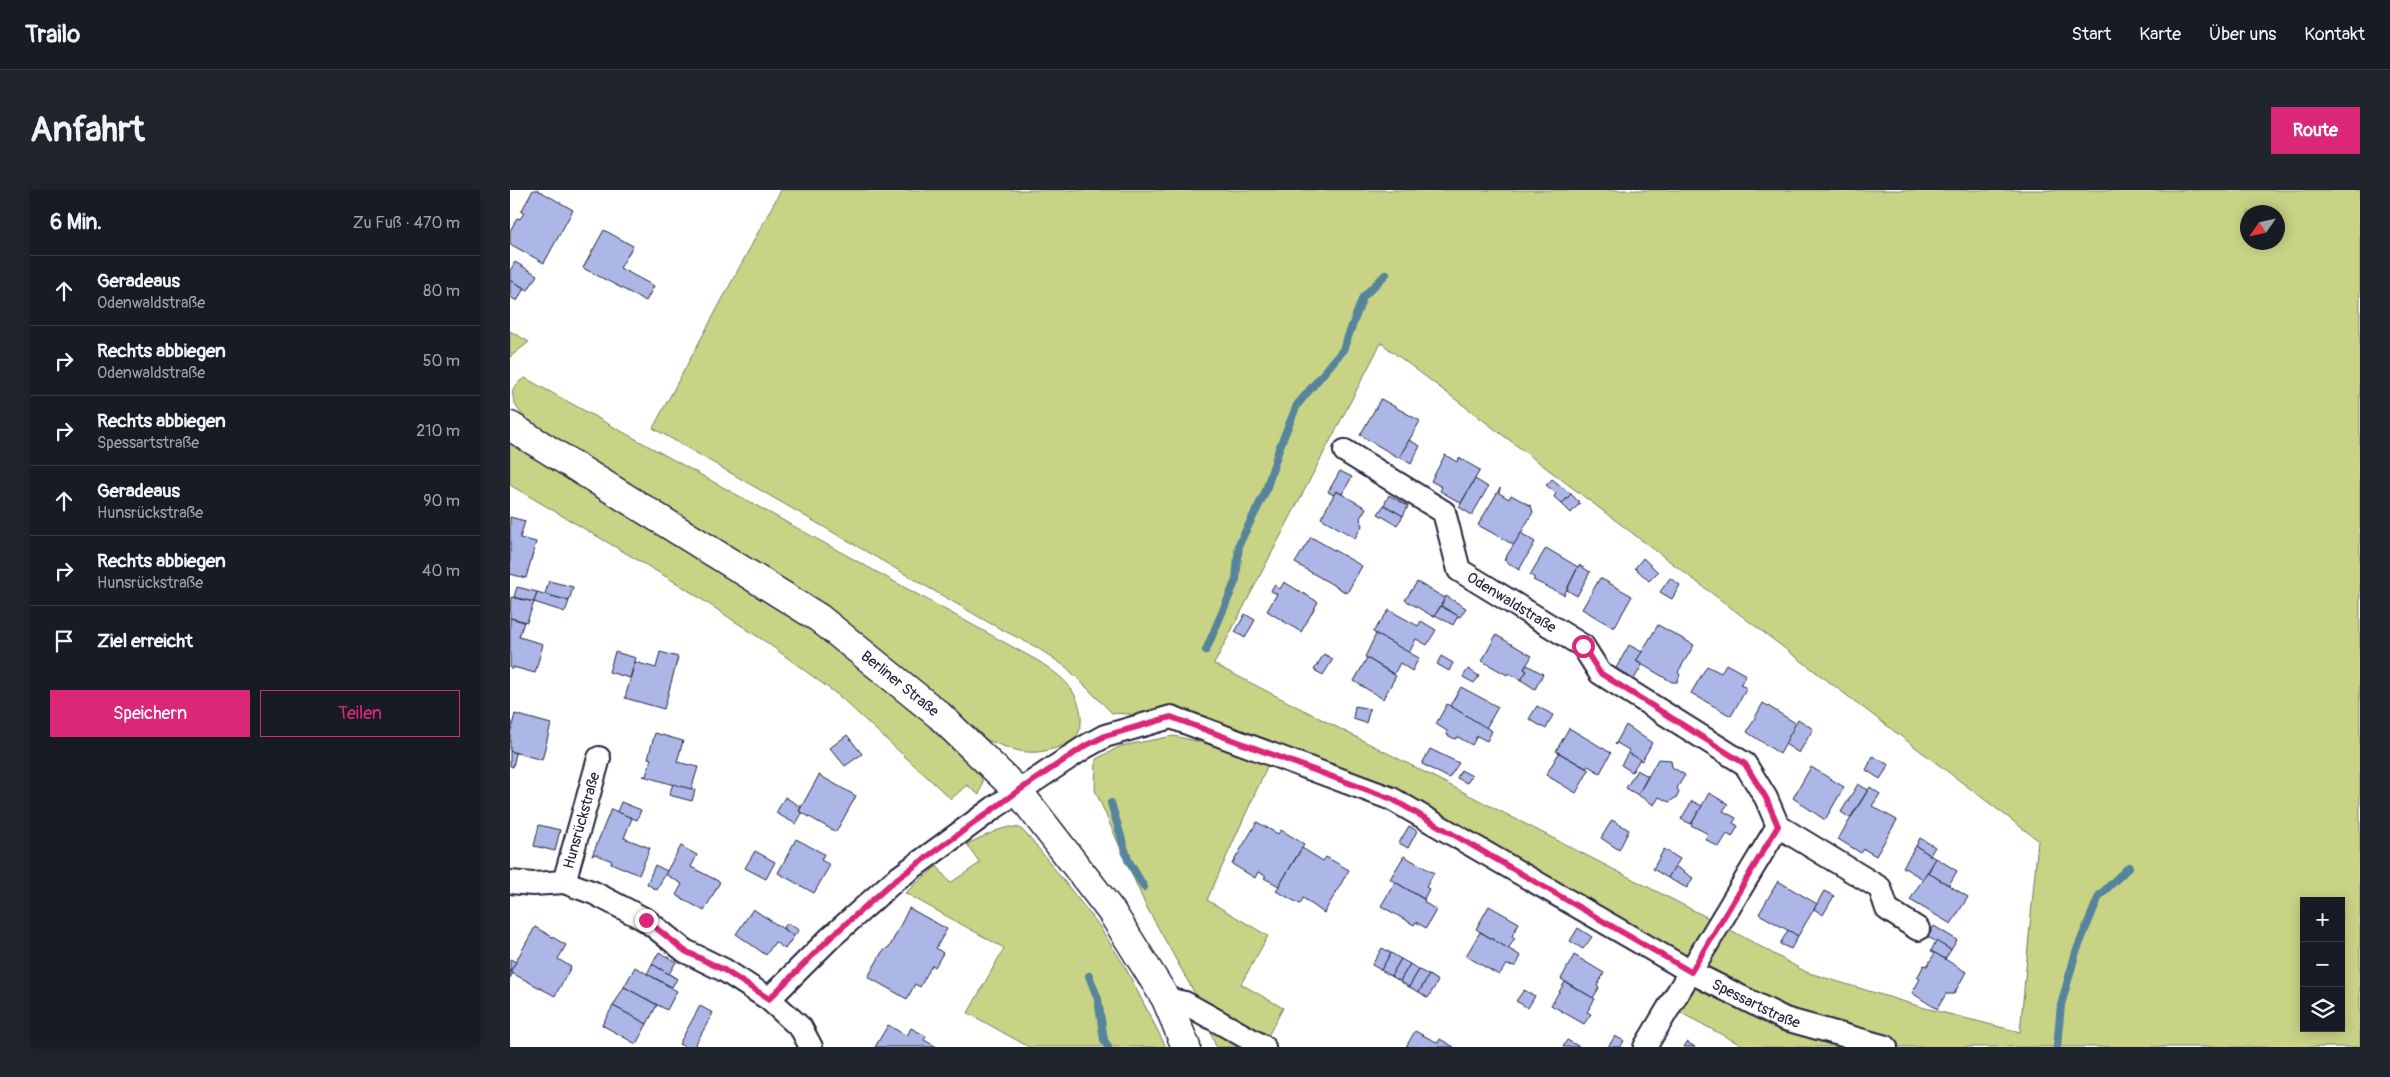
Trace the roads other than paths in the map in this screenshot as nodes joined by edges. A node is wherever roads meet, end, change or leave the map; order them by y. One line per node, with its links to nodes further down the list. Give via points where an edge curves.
1 (510, 426): 4 (street, Berliner Straße, via 820,618 939,715)
2 (1345, 451): 5 (street, Odenwaldstraße, via 1444,512 1460,570 1583,646 1600,673 1745,764 1766,798)
3 (599, 758): 7 (street, Hunsrückstraße)
4 (1018, 791): 9 (street, Spessartstraße, via 1105,736 1171,717 1392,799); 10 (street, via 894,881); 11 (street, Berliner Straße, via 1111,911)
5 (1778, 826): 8 (street, via 1880,888 1887,910); 9 (street)
6 (510, 882): 7 (street, Hunsrückstraße)
7 (564, 882): 10 (street, Hunsrückstraße, via 594,893 646,920 685,951 724,970)
8 (1918, 930)
9 (1691, 972): 15 (street); 16 (street, Spessartstraße, via 1784,1019)
10 (769, 999): 12 (street, Hunsrückstraße, via 802,1028)
11 (1166, 999): 13 (street, Berliner Straße); 14 (street, via 1185,1003)
12 (811, 1047)
13 (1186, 1047)
14 (1264, 1047)
15 (1645, 1047)
16 (1886, 1047)

